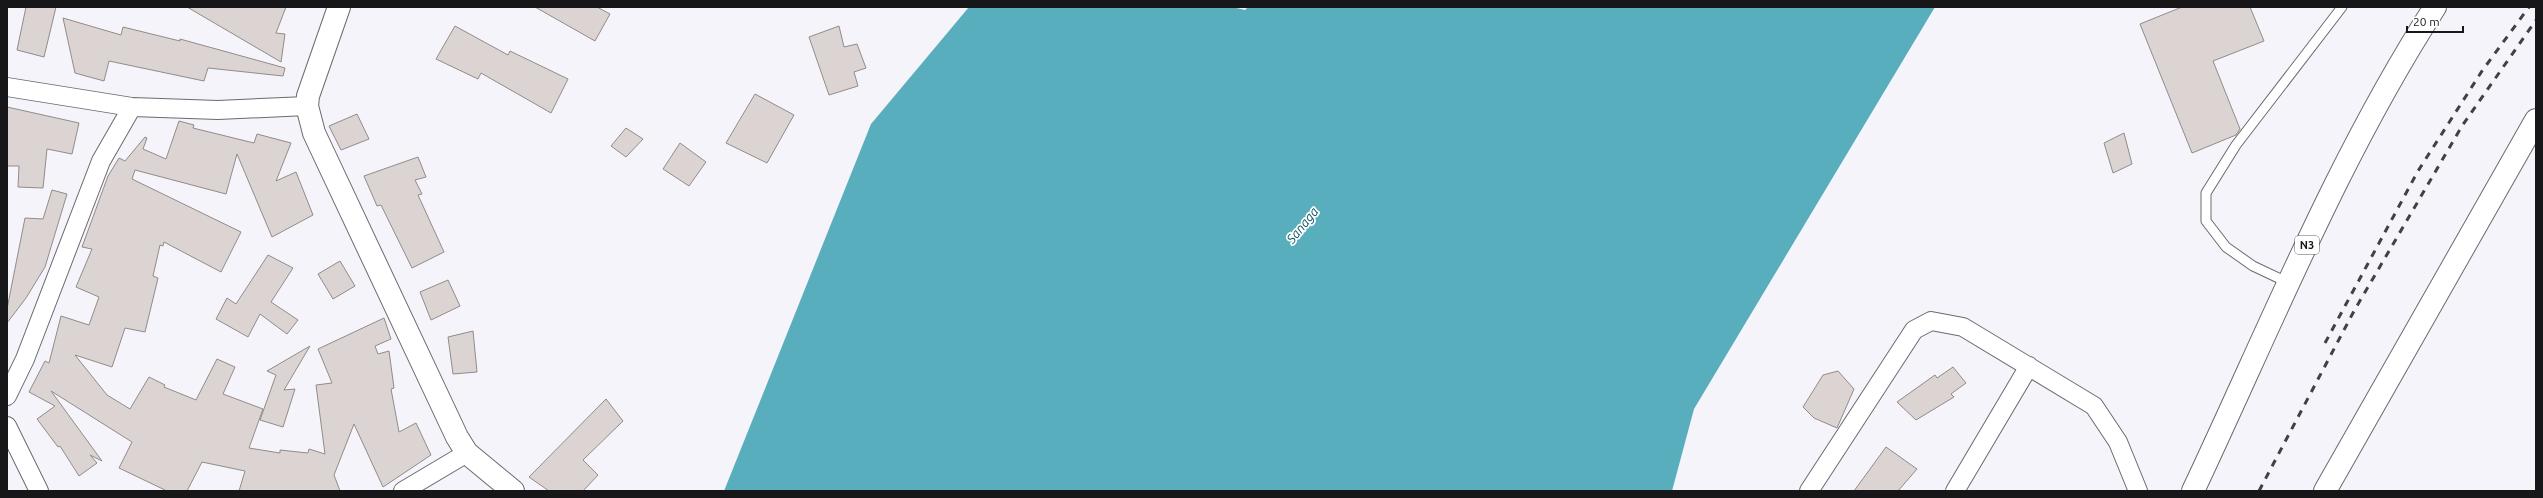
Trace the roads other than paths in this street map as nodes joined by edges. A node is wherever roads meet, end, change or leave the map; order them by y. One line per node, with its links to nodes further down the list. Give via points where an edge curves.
1 (339, 7): 6 (main road, via 311,83)
2 (2342, 7): 8 (lane, via 2236,145 2206,193 2206,221 2226,247 2253,266)
3 (2435, 7): 8 (main road, N3, via 2368,121)
4 (7, 87): 5 (street)
5 (132, 106): 6 (street, via 218,110); 10 (street, via 101,161 25,359)
6 (307, 106): 12 (main road, via 314,132 340,192 438,399)
7 (2536, 120): 20 (main road)
8 (2289, 283): 19 (main road, N3)
9 (2029, 366): 16 (street, via 1963,327 1931,320 1914,330); 17 (street); 18 (street, via 2094,406 2118,442)
10 (7, 396)
11 (7, 426): 13 (street)
12 (467, 453): 14 (street); 15 (main road)
13 (39, 491)
14 (403, 491)
15 (513, 491)
16 (1809, 491)
17 (1955, 491)
18 (2138, 491)
19 (2193, 491)
20 (2325, 491)

